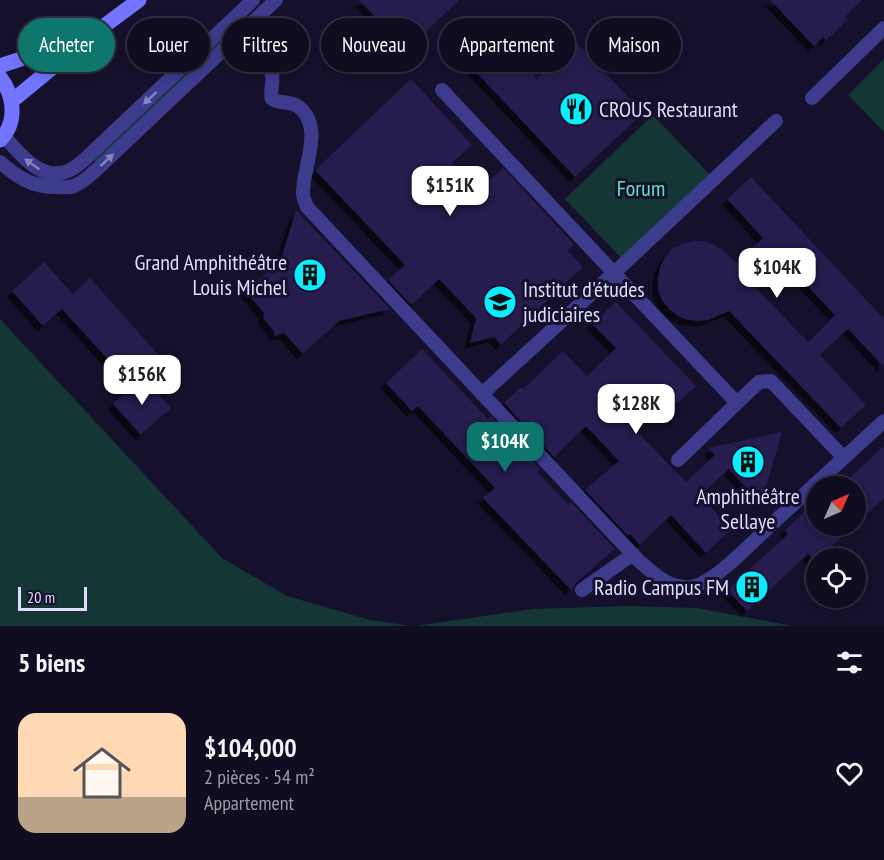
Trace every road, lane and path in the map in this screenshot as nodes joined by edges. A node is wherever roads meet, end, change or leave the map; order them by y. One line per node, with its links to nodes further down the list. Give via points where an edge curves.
1 (139, 0): 4 (main road)
2 (253, 0): 5 (lane)
3 (276, 0): 6 (lane)
4 (115, 18)
5 (234, 18)
6 (257, 18)
7 (884, 28): 16 (lane)
8 (222, 30): 19 (lane, one-way to 19, via 69,172 39,170)
9 (222, 51): 20 (lane, one-way to 9, via 19,178 40,186 63,188 79,184)
10 (18, 60): 11 (main road)
11 (0, 66)
12 (48, 72): 17 (main road)
13 (272, 72): 22 (lane, via 272,99 296,105 308,120 312,141 303,195 307,207)
14 (0, 77): 17 (main road)
15 (442, 90): 21 (lane)
16 (812, 98)
17 (12, 101): 19 (main road, via 10,125)
18 (776, 120): 21 (lane)
19 (2, 138)
20 (0, 162)
21 (614, 273): 22 (lane); 23 (lane)
22 (482, 393): 27 (lane)
23 (737, 403): 25 (lane, via 759,382 771,381); 26 (lane)
24 (884, 421): 25 (lane)
25 (844, 458): 27 (lane, via 705,581 678,587 663,581)
26 (678, 460)
27 (633, 554): 28 (lane)
28 (582, 590)

